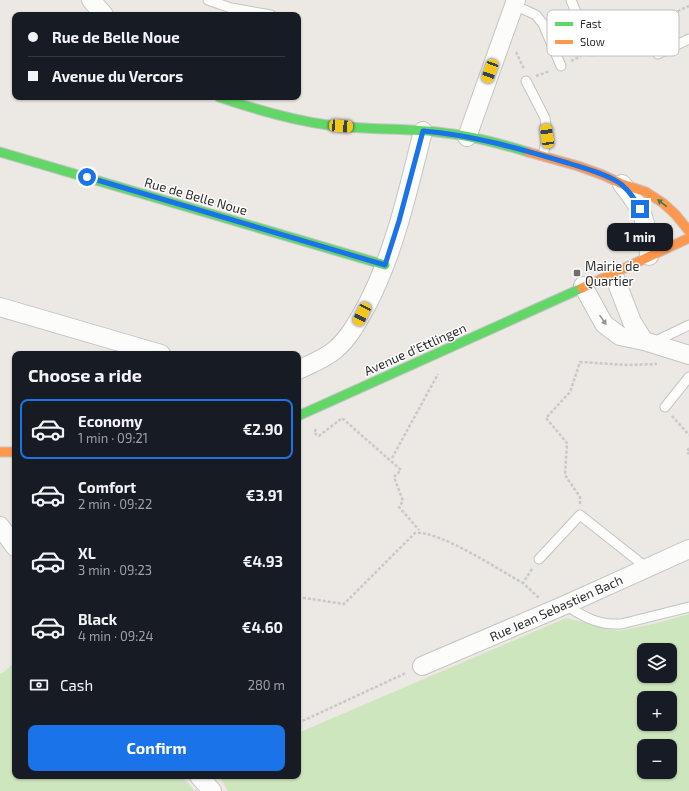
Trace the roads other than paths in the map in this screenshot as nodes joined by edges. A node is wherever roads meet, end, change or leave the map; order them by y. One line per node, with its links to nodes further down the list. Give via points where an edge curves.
1 (91, 0): 6 (street)
2 (208, 0): 7 (lane)
3 (571, 0): 5 (lane)
4 (515, 3): 8 (lane, via 536,15); 16 (street)
5 (575, 10)
6 (101, 12)
7 (254, 12)
8 (547, 31)
9 (689, 39): 10 (lane)
10 (679, 44)
11 (557, 56): 12 (lane)
12 (561, 66)
13 (526, 81): 18 (lane, via 545,118 547,136)
14 (228, 100): 15 (street, via 254,109 328,125)
15 (423, 131): 16 (street); 23 (street)
16 (467, 137): 18 (street)
17 (0, 152): 23 (street, Rue de Belle Noue)
18 (543, 156): 19 (street, via 603,175)
19 (622, 184): 20 (street, one-way to 19, via 663,203 646,192); 22 (street, via 644,216)
20 (689, 231)
21 (689, 238): 22 (street, Avenue d'Ettlingen)
22 (649, 256): 24 (street, Avenue d'Ettlingen)
23 (385, 265): 31 (street, via 377,286 344,341 325,357)
24 (613, 273): 25 (street, Avenue d'Ettlingen); 28 (street, via 632,322)
25 (584, 286): 28 (street, one-way to 28, via 604,324 620,336); 34 (street, Avenue d'Ettlingen)
26 (0, 306): 29 (street)
27 (689, 325): 28 (lane)
28 (647, 343): 30 (street)
29 (151, 351)
30 (689, 355)
31 (301, 369)
32 (689, 377): 33 (lane)
33 (665, 407)
34 (301, 415)
35 (0, 452): 36 (street)
36 (12, 452)
37 (0, 526): 38 (street)
38 (12, 543)
39 (689, 548): 41 (street, Rue Jean Sebastien Bach)
40 (539, 559): 41 (lane, via 580,515)
41 (647, 568): 43 (street, Rue Jean Sebastien Bach)
42 (689, 607): 43 (lane, via 621,624 600,623)
43 (558, 608): 44 (street, Rue Jean Sebastien Bach)
44 (422, 666)
45 (202, 779): 46 (street)
46 (212, 791)

